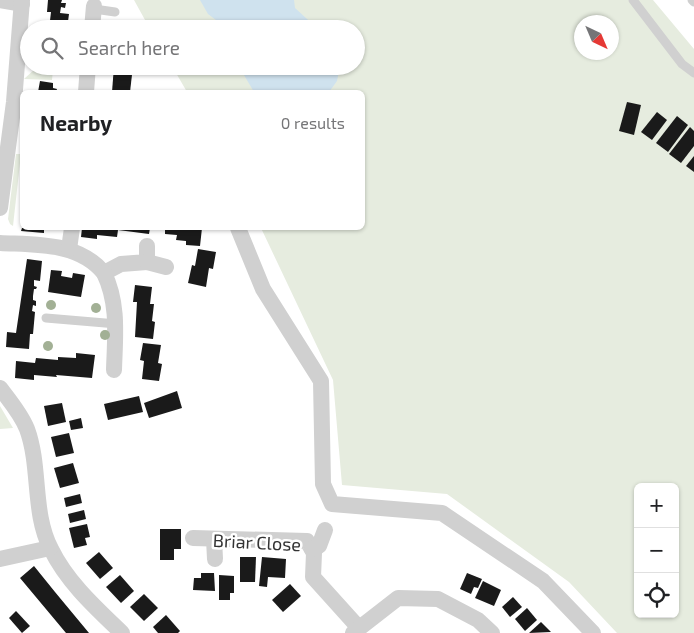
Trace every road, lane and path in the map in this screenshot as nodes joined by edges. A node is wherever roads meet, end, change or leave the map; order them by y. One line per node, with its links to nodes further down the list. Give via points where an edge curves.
1 (0, 0): 3 (street)
2 (633, 0): 9 (lane, via 682,64)
3 (22, 2): 6 (street)
4 (94, 8): 5 (lane); 7 (street)
5 (115, 12)
6 (22, 20)
7 (93, 20)
8 (20, 72): 12 (street)
9 (694, 73)
10 (87, 75): 11 (street)
11 (86, 90)
12 (0, 208)
13 (72, 230): 16 (street)
14 (239, 230): 33 (street, via 263,289 321,381 323,484 332,504 442,513 543,581)
15 (0, 243): 16 (street)
16 (69, 249): 18 (street, via 90,259)
17 (166, 267): 18 (street, via 147,254)
18 (104, 273): 20 (street, via 112,292)
19 (46, 318): 20 (lane)
20 (117, 324): 21 (street)
21 (114, 370)
22 (0, 388): 26 (street, via 22,417 28,431 43,526)
23 (325, 530): 27 (street, via 319,546)
24 (193, 538): 25 (street, Briar Close)
25 (214, 539): 27 (street, Briar Close, via 307,541); 29 (street)
26 (50, 548): 28 (street); 31 (street, via 79,589)
27 (312, 549): 30 (street, Briar Close, via 313,577)
28 (0, 559)
29 (215, 559)
30 (356, 630): 32 (street, via 398,598 438,599 478,620)
31 (122, 633)
32 (492, 633)
33 (593, 633)

